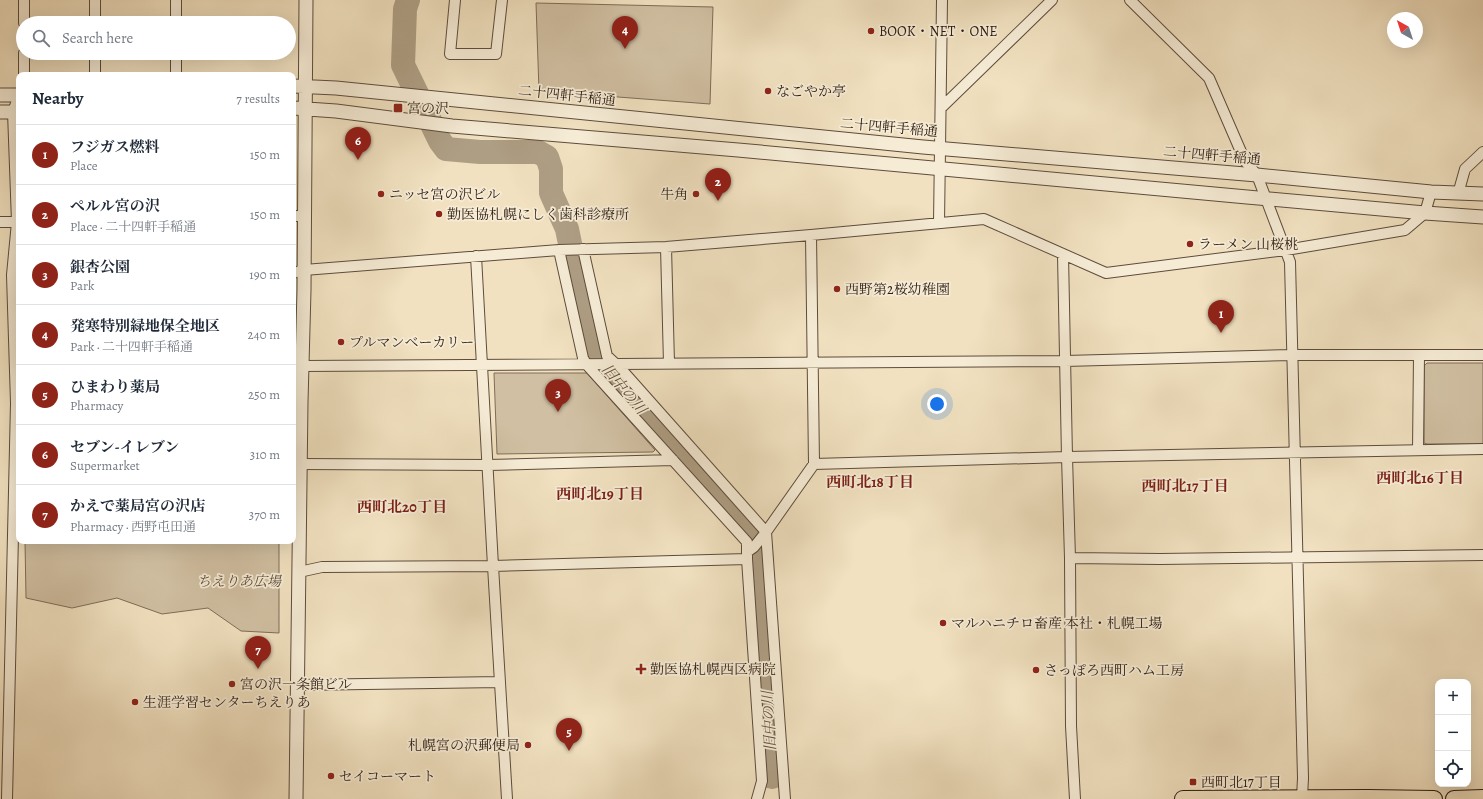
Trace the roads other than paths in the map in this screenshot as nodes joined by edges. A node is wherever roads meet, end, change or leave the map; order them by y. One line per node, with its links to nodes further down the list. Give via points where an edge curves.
1 (24, 0): 10 (street)
2 (95, 0): 11 (street)
3 (176, 0): 12 (street)
4 (306, 0): 19 (street)
5 (455, 0): 6 (street, via 450,54 496,54)
6 (502, 0)
7 (942, 0): 24 (street)
8 (1052, 0): 24 (street)
9 (1130, 0): 29 (street, via 1209,78 1245,162)
10 (24, 16)
11 (95, 16)
12 (176, 16)
13 (24, 60): 16 (street)
14 (95, 60): 17 (street)
15 (176, 60): 18 (street)
16 (24, 72)
17 (95, 72)
18 (176, 72)
19 (299, 86): 23 (street); 26 (street, 二十四軒手稲通)
20 (0, 95): 21 (street)
21 (16, 95)
22 (16, 101): 25 (street)
23 (299, 108): 28 (street, via 452,126); 36 (street)
24 (941, 108): 26 (street)
25 (11, 112): 30 (street)
26 (941, 148): 28 (street); 29 (street, 二十四軒手稲通)
27 (1483, 152): 32 (street, via 1465,170)
28 (940, 169): 34 (street); 40 (street)
29 (1257, 175): 31 (street, 二十四軒手稲通); 34 (street)
30 (16, 191)
31 (1431, 192): 32 (street, 二十四軒手稲通); 35 (street)
32 (1458, 194): 33 (street, 二十四軒手稲通)
33 (1483, 194)
34 (1266, 199): 35 (street); 45 (street)
35 (1424, 213): 37 (street); 45 (street, via 1405,230)
36 (298, 216): 49 (street)
37 (1483, 217)
38 (0, 222): 39 (street)
39 (16, 222)
40 (939, 223): 41 (street); 46 (street, via 984,219)
41 (811, 235): 42 (street); 57 (street)
42 (666, 247): 43 (street); 56 (street)
43 (581, 249): 44 (street); 55 (street, via 607,356)
44 (562, 250): 47 (street); 59 (street, via 583,358)
45 (1286, 250): 46 (street, via 1106,273); 51 (street, via 1290,262)
46 (1063, 255): 54 (street)
47 (476, 256): 49 (street); 58 (street)
48 (16, 257): 50 (street)
49 (299, 272): 60 (street)
50 (15, 275): 80 (street, via 16,403)
51 (1292, 355): 52 (street); 54 (street); 63 (street)
52 (1419, 355): 53 (street); 62 (street)
53 (1483, 355)
54 (1065, 361): 57 (street); 64 (street)
55 (612, 363): 56 (street); 59 (street); 69 (street)
56 (669, 363): 57 (street)
57 (812, 363): 67 (street)
58 (482, 364): 59 (street); 60 (street); 68 (street)
59 (590, 364): 65 (street)
60 (302, 366): 66 (street)
61 (1483, 449): 62 (street)
62 (1418, 450): 63 (street)
63 (1295, 452): 64 (street); 73 (street)
64 (1067, 457): 67 (street); 72 (street)
65 (673, 460): 68 (street); 70 (street, via 747,542)
66 (301, 464): 68 (street); 75 (street)
67 (814, 464): 69 (street)
68 (488, 466): 74 (street)
69 (764, 535): 70 (street); 84 (street)
70 (749, 553): 74 (street); 83 (street, via 762,781)
71 (1483, 555): 73 (street)
72 (1070, 558): 73 (street); 85 (street)
73 (1297, 558): 78 (street)
74 (493, 566): 75 (street, via 322,567); 76 (street)
75 (299, 572): 77 (street)
76 (500, 682): 77 (street); 82 (street)
77 (298, 685): 81 (street)
78 (1302, 798): 87 (main road); 88 (main road)
79 (1483, 798): 89 (main road)
80 (7, 799)
81 (296, 799)
82 (507, 799)
83 (757, 799)
84 (785, 799)
85 (1074, 799)
86 (1183, 799): 87 (main road)
87 (1256, 799)
88 (1434, 799)
89 (1454, 799)

